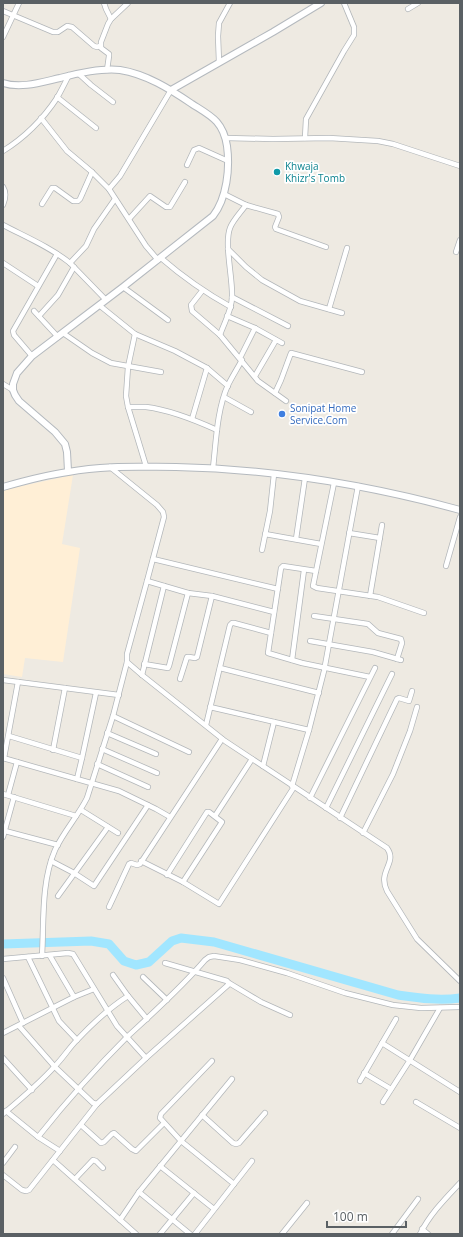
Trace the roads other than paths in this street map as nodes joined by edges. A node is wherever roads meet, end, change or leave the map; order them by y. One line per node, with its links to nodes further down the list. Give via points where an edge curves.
1 (19, 3): 10 (street)
2 (104, 3): 11 (street)
3 (128, 3): 11 (street)
4 (230, 3): 14 (street, via 218,29)
5 (321, 3): 14 (street)
6 (344, 3): 25 (street, via 354,26 354,35 306,119)
7 (418, 3): 8 (street)
8 (408, 9)
9 (3, 12): 10 (street)
10 (13, 15): 12 (street); 13 (street, via 56,33 65,26 72,27 94,46)
11 (111, 19): 13 (street)
12 (3, 37)
13 (100, 46): 15 (street, via 109,54)
14 (219, 62): 19 (street)
15 (107, 70): 16 (street); 19 (street, via 137,74)
16 (79, 74): 17 (street); 21 (street)
17 (69, 75): 18 (street, via 23,85); 20 (street)
18 (3, 83)
19 (171, 90): 24 (street, via 214,118 220,124); 33 (street, via 124,170)
20 (57, 97): 22 (street); 23 (street)
21 (113, 102)
22 (41, 118): 26 (street, via 21,139); 30 (street, via 64,148)
23 (96, 128)
24 (226, 138): 25 (street); 27 (street)
25 (305, 138): 29 (street, via 396,145)
26 (3, 152)
27 (228, 161): 28 (street, via 199,148 194,150); 34 (street)
28 (187, 165)
29 (460, 166)
30 (92, 172): 33 (street); 36 (street, via 78,201 73,201 53,188)
31 (185, 182): 39 (street, via 170,207 164,206 150,196)
32 (3, 188): 37 (street, via 6,197)
33 (108, 189): 35 (street)
34 (224, 194): 38 (street); 47 (street, via 213,216)
35 (116, 199): 39 (street); 48 (street, via 94,229 86,246)
36 (42, 204)
37 (3, 205)
38 (246, 205): 42 (street, via 279,215 276,229); 44 (street, via 230,228)
39 (129, 219): 47 (street, via 146,246)
40 (3, 225): 46 (street)
41 (460, 240): 45 (street)
42 (326, 247)
43 (347, 248): 58 (street)
44 (228, 249): 54 (street); 58 (street, via 262,280 300,301)
45 (456, 252)
46 (58, 254): 48 (street); 51 (street)
47 (159, 259): 52 (street); 53 (street)
48 (70, 262): 50 (street)
49 (3, 263): 51 (street)
50 (74, 267): 55 (street); 61 (street, via 58,295)
51 (38, 286): 71 (street, via 13,331)
52 (123, 287): 55 (street); 63 (street)
53 (202, 291): 57 (street); 68 (street, via 190,309)
54 (232, 297): 57 (street); 64 (street)
55 (106, 300): 56 (street)
56 (99, 305): 66 (street); 67 (street)
57 (231, 307): 62 (street)
58 (330, 309): 60 (street)
59 (34, 311): 61 (street)
60 (342, 313)
61 (39, 316): 67 (street)
62 (227, 316): 65 (street); 68 (street)
63 (168, 320)
64 (288, 326)
65 (255, 328): 69 (street); 72 (street)
66 (135, 334): 73 (street); 74 (street)
67 (60, 335): 71 (street); 73 (street, via 105,361)
68 (220, 335): 72 (street)
69 (276, 340): 70 (street); 77 (street)
70 (282, 343)
71 (32, 356): 80 (street, via 17,373)
72 (241, 359): 77 (street); 79 (street)
73 (128, 366): 75 (street); 84 (street)
74 (207, 368): 79 (street); 86 (street)
75 (161, 372)
76 (362, 372): 81 (street, via 291,352)
77 (255, 376): 81 (street)
78 (3, 384): 80 (street)
79 (228, 386): 82 (street)
80 (13, 390): 91 (street, via 64,444 68,452)
81 (275, 393): 83 (street)
82 (224, 397): 85 (street); 87 (street)
83 (286, 401)
84 (128, 408): 86 (street, via 147,407); 88 (street)
85 (251, 412)
86 (192, 419): 87 (street)
87 (217, 430): 90 (street)
88 (146, 466): 89 (street); 90 (street)
89 (110, 467): 91 (street); 106 (street, via 158,505 163,512 164,517)
90 (213, 468): 92 (street)
91 (68, 472): 96 (street)
92 (274, 474): 93 (street); 101 (street)
93 (305, 478): 94 (street); 103 (street)
94 (334, 483): 95 (street); 104 (street)
95 (358, 486): 97 (street); 100 (street)
96 (3, 487)
97 (460, 510)
98 (460, 517): 107 (street)
99 (382, 525): 102 (street)
100 (349, 533): 102 (street); 113 (street)
101 (265, 534): 103 (street); 105 (street)
102 (380, 538): 116 (street)
103 (296, 539): 104 (street)
104 (321, 544): 109 (street)
105 (262, 550)
106 (153, 559): 110 (street); 112 (street)
107 (446, 566)
108 (304, 570): 109 (street); 112 (street, via 282,566); 124 (street)
109 (316, 572): 113 (street, via 314,587)
110 (147, 582): 111 (street); 125 (street)
111 (164, 586): 114 (street); 126 (street)
112 (278, 589): 117 (street)
113 (339, 591): 116 (street); 120 (street)
114 (188, 592): 115 (street); 126 (street, via 169,666 166,668)
115 (212, 596): 117 (street); 133 (street, via 197,657 187,658)
116 (370, 596): 118 (street)
117 (274, 612): 121 (street)
118 (424, 613)
119 (314, 616): 120 (street)
120 (334, 618): 123 (street); 123 (street, via 368,624 378,633 401,639 399,659)
121 (271, 633): 124 (street, via 268,653); 127 (street, via 232,623)
122 (310, 640): 123 (street)
123 (329, 644): 128 (street)
124 (292, 660): 128 (street)
125 (127, 662): 131 (street); 140 (street)
126 (144, 664): 131 (street)
127 (220, 668): 139 (street); 141 (street)
128 (325, 668): 132 (street); 139 (street)
129 (375, 668): 132 (street)
130 (392, 674): 168 (street)
131 (142, 675): 145 (street)
132 (370, 677): 166 (street)
133 (180, 679)
134 (3, 680): 135 (street)
135 (18, 682): 136 (street); 148 (street)
136 (65, 688): 138 (street); 151 (street)
137 (412, 690): 173 (street, via 409,701 399,698 397,700)
138 (96, 693): 140 (street); 155 (street)
139 (319, 693): 146 (street)
140 (119, 695): 143 (street)
141 (210, 707): 144 (street); 145 (street)
142 (417, 708): 177 (street, via 393,774)
143 (113, 716): 147 (street); 152 (street)
144 (274, 722): 146 (street); 159 (street)
145 (206, 725): 149 (street)
146 (309, 730): 163 (street)
147 (107, 733): 150 (street); 153 (street)
148 (9, 736): 151 (street); 154 (street)
149 (222, 739): 156 (street); 172 (street)
150 (102, 749): 158 (street); 160 (street)
151 (53, 750): 155 (street)
152 (189, 752)
153 (156, 754)
154 (4, 758): 157 (street)
155 (82, 758): 161 (street)
156 (252, 759): 159 (street); 171 (street)
157 (17, 762): 161 (street); 165 (street)
158 (97, 764): 162 (street); 164 (street)
159 (262, 766): 163 (street)
160 (157, 773)
161 (77, 779): 162 (street)
162 (92, 783): 167 (street); 169 (street)
163 (293, 786): 166 (street); 184 (street, via 219,904)
164 (148, 787)
165 (8, 795): 170 (street); 175 (street)
166 (310, 798): 168 (street)
167 (148, 805): 172 (street); 182 (street, via 95,886)
168 (326, 808): 173 (street)
169 (81, 810): 170 (street); 174 (street)
170 (76, 816): 179 (street)
171 (215, 816): 183 (street, via 207,812); 184 (street, via 222,822)
172 (170, 817): 181 (street)
173 (340, 818): 177 (street)
174 (108, 827): 176 (street); 182 (street)
175 (4, 831): 178 (street); 179 (street)
176 (118, 833)
177 (363, 833): 196 (street, via 390,852 391,859 384,875 385,886 412,932 422,945)
178 (3, 837)
179 (58, 845): 180 (street)
180 (51, 861): 182 (street); 188 (street, via 44,900)
181 (141, 861): 183 (street); 186 (street, via 139,865 129,864)
182 (74, 873): 185 (street)
183 (167, 875): 184 (street)
184 (183, 882)
185 (58, 896)
186 (109, 907)
187 (28, 956): 188 (street); 190 (street); 204 (street)
188 (42, 956): 189 (street)
189 (50, 956): 198 (street, via 73,954); 200 (street)
190 (3, 959)
191 (165, 963): 192 (street)
192 (195, 972): 197 (street); 201 (street); 203 (street, via 209,957 220,956 394,1005)
193 (113, 975): 199 (street)
194 (143, 977): 201 (street)
195 (3, 978): 209 (street)
196 (460, 980)
197 (229, 983): 206 (street, via 260,1002); 215 (street)
198 (94, 989): 200 (street); 205 (street)
199 (128, 996): 205 (street); 207 (street)
200 (74, 997): 204 (street)
201 (167, 1000): 207 (street)
202 (460, 1007): 203 (street)
203 (440, 1008): 216 (street)
204 (52, 1009): 209 (street); 212 (street, via 61,1024)
205 (107, 1011): 211 (street); 212 (street)
206 (290, 1015)
207 (147, 1019): 211 (street)
208 (396, 1020): 213 (street)
209 (21, 1024): 210 (street); 218 (street)
210 (3, 1033)
211 (127, 1038): 215 (street); 222 (street)
212 (77, 1040): 218 (street)
213 (382, 1043): 216 (street); 219 (street)
214 (3, 1058): 224 (street)
215 (146, 1058): 228 (street)
216 (410, 1060): 223 (street); 225 (street)
217 (212, 1061): 232 (street, via 161,1114 160,1118)
218 (55, 1066): 222 (street); 224 (street)
219 (364, 1073): 221 (street); 223 (street)
220 (232, 1079): 231 (street)
221 (360, 1081)
222 (78, 1088): 228 (street); 235 (street)
223 (391, 1089): 226 (street)
224 (32, 1090): 229 (street)
225 (460, 1092)
226 (383, 1102)
227 (416, 1102): 234 (street)
228 (97, 1104): 233 (street)
229 (5, 1112): 235 (street)
230 (265, 1113): 231 (street, via 236,1144)
231 (202, 1115): 236 (street)
232 (164, 1123): 233 (street, via 136,1151 114,1133 101,1143); 236 (street)
233 (81, 1125): 238 (street)
234 (460, 1128)
235 (38, 1137): 238 (street)
236 (181, 1141): 242 (street); 247 (street)
237 (15, 1147): 241 (street)
238 (60, 1151): 239 (street)
239 (53, 1160): 244 (street, via 28,1191 22,1190); 245 (street)
240 (252, 1161): 247 (street)
241 (3, 1163)
242 (160, 1166): 248 (street); 249 (street)
243 (104, 1168): 245 (street, via 93,1160)
244 (3, 1175)
245 (75, 1179): 253 (street)
246 (460, 1183): 255 (street, via 437,1207)
247 (234, 1184): 252 (street)
248 (139, 1192): 253 (street); 254 (street)
249 (194, 1193): 252 (street); 254 (street)
250 (418, 1199): 261 (street)
251 (307, 1202): 260 (street)
252 (214, 1209): 259 (street)
253 (120, 1220): 256 (street)
254 (172, 1220): 257 (street); 258 (street)
255 (422, 1229): 262 (street); 263 (street)
256 (136, 1234)
257 (160, 1234)
258 (190, 1234)
259 (195, 1234)
260 (282, 1234)
261 (392, 1234)
262 (420, 1234)
263 (428, 1234)

